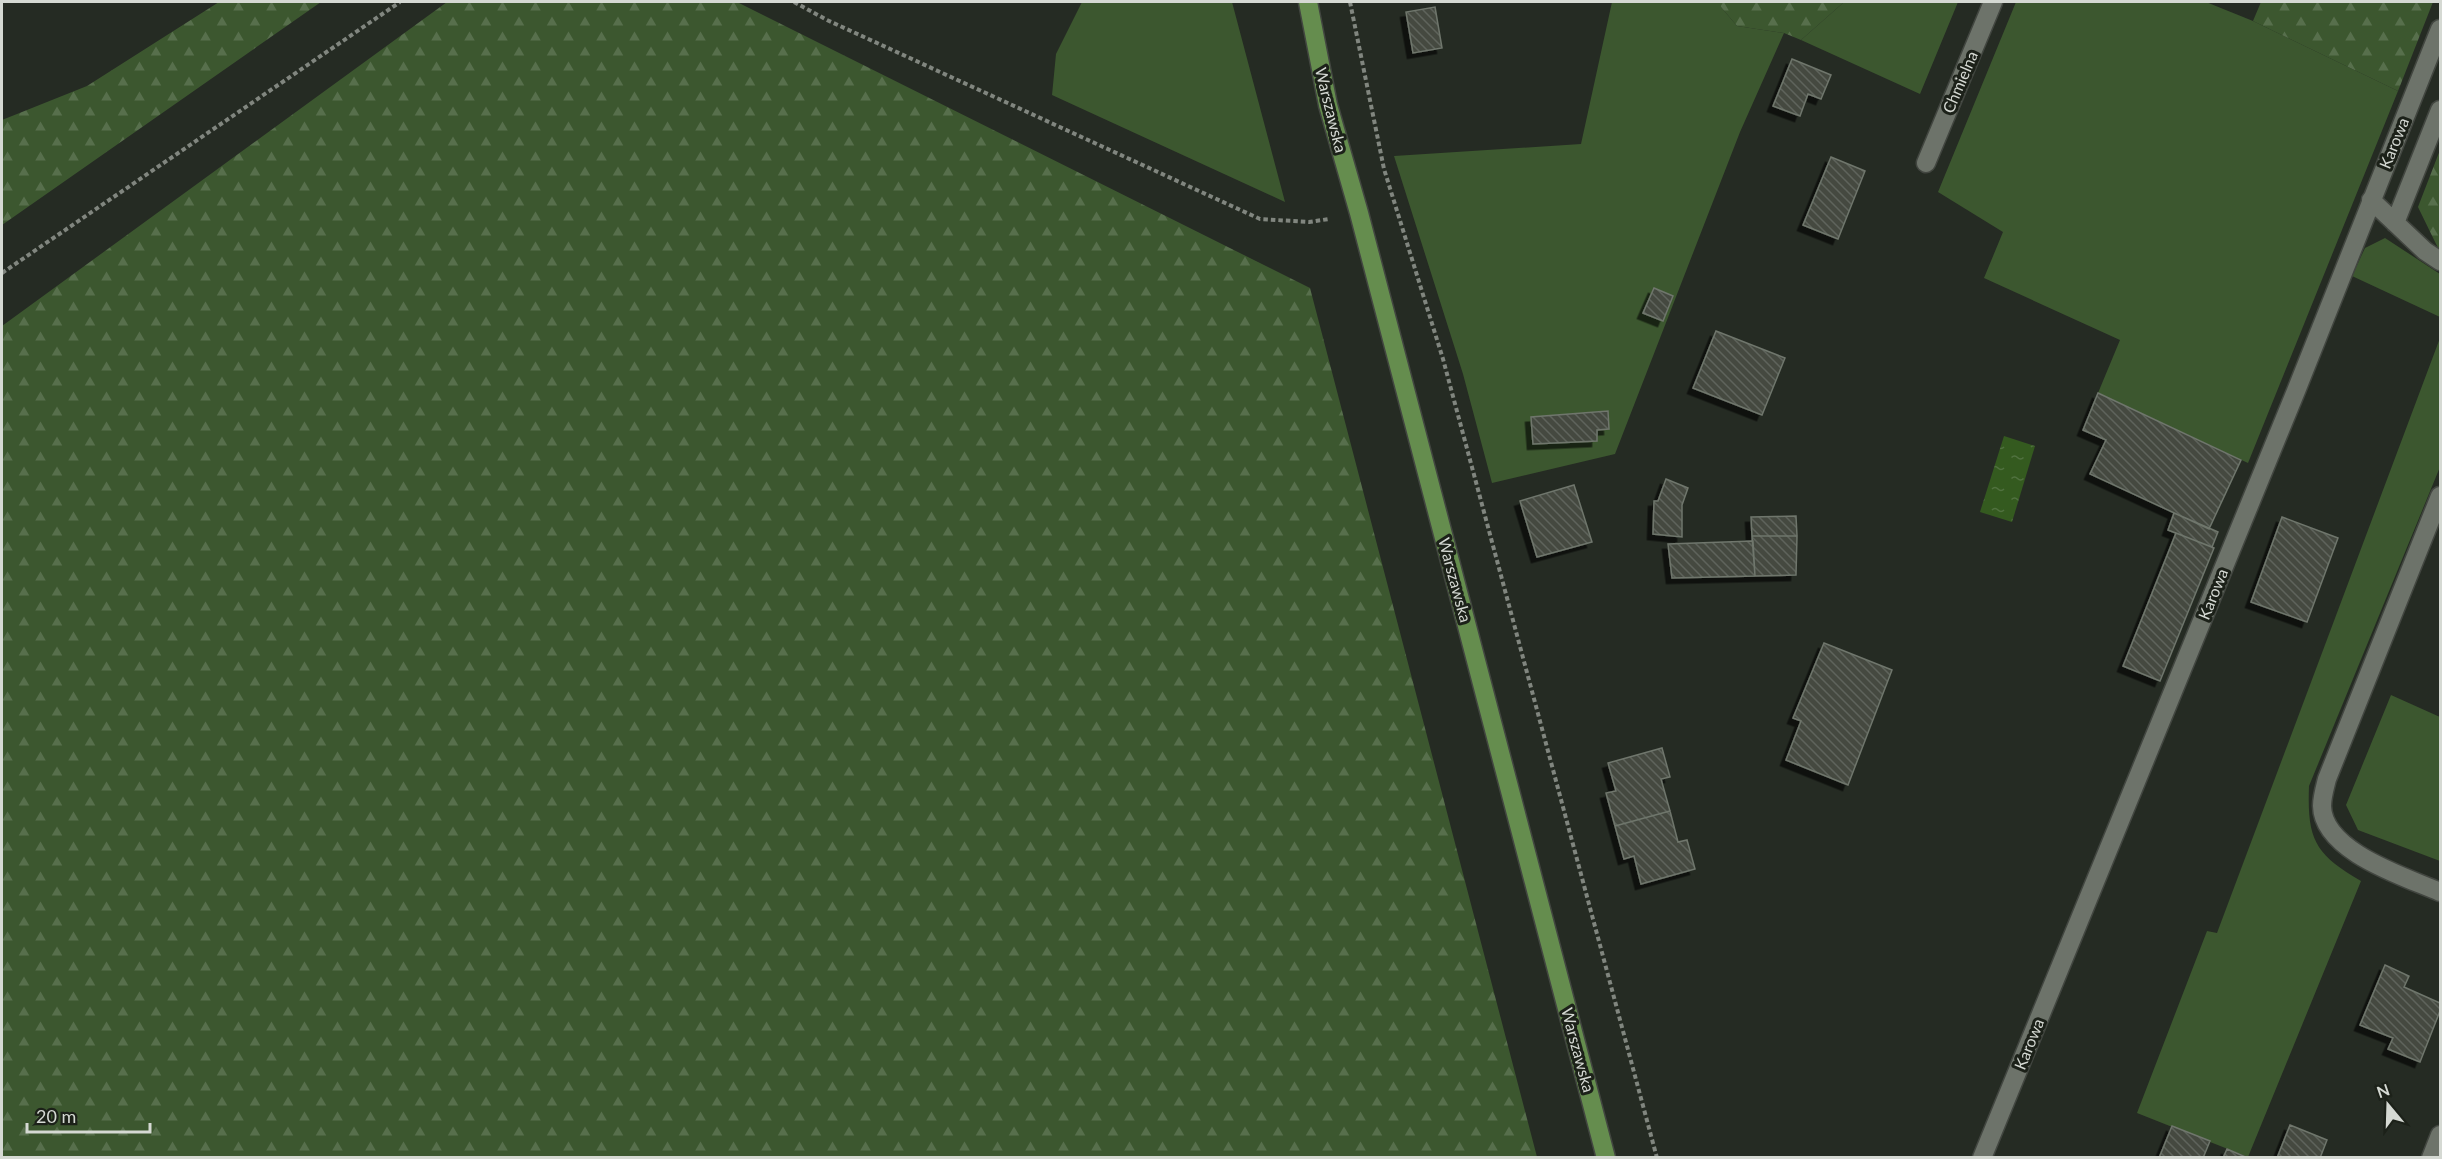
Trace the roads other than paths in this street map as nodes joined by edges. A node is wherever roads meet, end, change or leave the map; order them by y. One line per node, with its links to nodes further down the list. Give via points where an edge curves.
1 (1308, 2): 12 (main road, Warszawska, via 1328,105)
2 (1993, 2): 5 (street, Chmielna)
3 (2440, 29): 6 (street, Karowa)
4 (2440, 110): 7 (street)
5 (1926, 163)
6 (2371, 200): 7 (street); 13 (street, Karowa)
7 (2395, 223): 8 (street)
8 (2440, 261)
9 (2440, 496): 10 (street, via 2327,779 2322,808 2340,841 2358,857)
10 (2440, 892)
11 (2440, 1134): 14 (street)
12 (1606, 1158)
13 (1982, 1158)
14 (2431, 1158)

